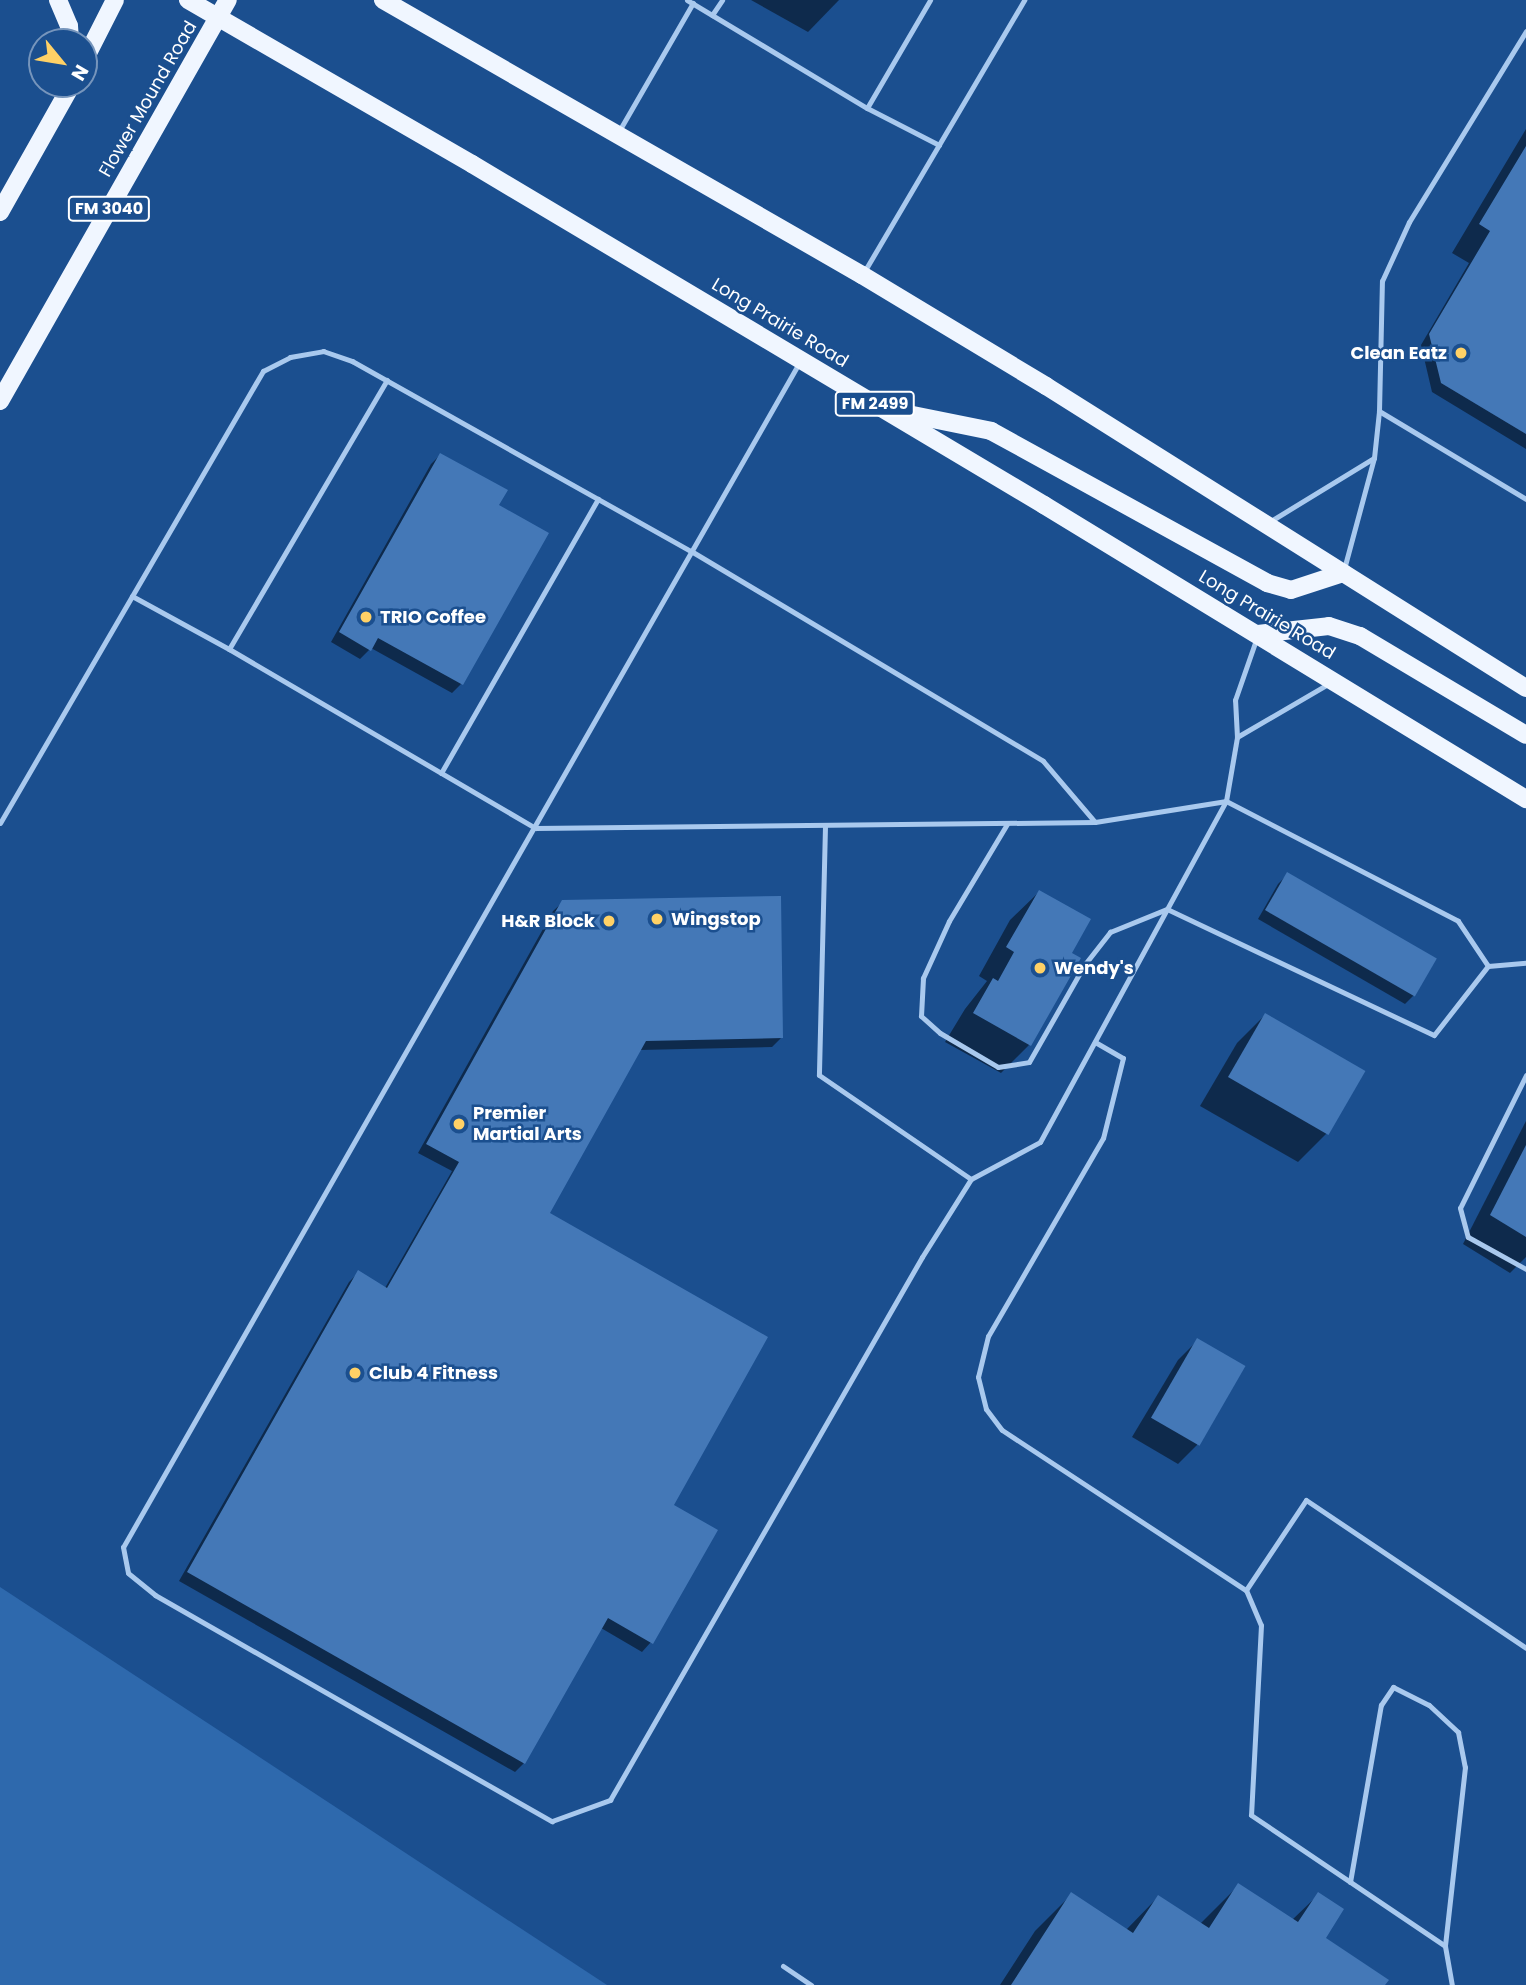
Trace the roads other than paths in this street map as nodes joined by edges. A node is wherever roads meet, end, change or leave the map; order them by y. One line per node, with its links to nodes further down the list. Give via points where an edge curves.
1 (58, 0): 12 (main road)
2 (115, 0): 14 (main road)
3 (188, 0): 11 (main road, Long Prairie Road / FM 2499)
4 (228, 0): 11 (main road, Flower Mound Road / FM 3040)
5 (383, 0): 17 (main road)
6 (722, 0): 10 (lane)
7 (930, 0): 16 (lane)
8 (1024, 0): 18 (lane)
9 (690, 2): 10 (lane); 17 (lane)
10 (712, 15): 16 (lane)
11 (218, 18): 21 (main road, Long Prairie Road / FM 2499); 23 (main road, Flower Mound Road / FM 3040)
12 (69, 28)
13 (1526, 31): 25 (lane, via 1409,222 1382,281)
14 (98, 33)
15 (62, 98): 19 (main road)
16 (867, 107): 18 (lane)
17 (617, 135): 20 (main road)
18 (939, 145): 20 (lane)
19 (0, 212)
20 (862, 275): 29 (main road)
21 (800, 360): 24 (main road, Long Prairie Road / FM 2499); 30 (lane)
22 (387, 380): 27 (lane); 32 (lane, via 323,351 290,357 263,371); 34 (lane)
23 (0, 401)
24 (884, 410): 31 (main road, via 992,431 1267,583 1292,590); 33 (main road, Long Prairie Road / FM 2499)
25 (1379, 411): 26 (lane); 28 (lane)
26 (1374, 458): 29 (lane); 31 (lane)
27 (598, 499): 30 (lane); 39 (lane)
28 (1526, 499)
29 (1266, 524): 31 (main road)
30 (691, 551): 42 (lane, via 1043,761); 46 (lane)
31 (1343, 573): 36 (main road)
32 (132, 596): 34 (lane); 43 (lane)
33 (1258, 634): 35 (main road, Long Prairie Road / FM 2499); 37 (main road, via 1329,626 1360,636); 38 (lane, via 1235,700)
34 (229, 649): 39 (lane)
35 (1334, 681): 38 (lane); 40 (main road, Long Prairie Road / FM 2499)
36 (1526, 688)
37 (1526, 735)
38 (1237, 737): 41 (lane)
39 (441, 773): 46 (lane)
40 (1526, 799)
41 (1226, 801): 42 (lane); 47 (lane); 49 (lane, via 1458,921)
42 (1095, 822): 44 (lane)
43 (0, 823)
44 (1007, 824): 45 (lane); 47 (lane, via 923,978 921,1016 940,1033 998,1067 1029,1062 1085,964 1110,932)
45 (825, 826): 46 (lane); 52 (lane, via 819,1075)
46 (535, 828): 52 (lane, via 123,1547 128,1573 155,1595 552,1821 610,1800)
47 (1167, 909): 49 (lane, via 1434,1035); 50 (lane)
48 (1526, 963): 49 (lane)
49 (1488, 965)
50 (1095, 1041): 52 (lane, via 1040,1142); 54 (lane, via 1123,1058 1103,1138 988,1336 978,1377 986,1409 1002,1430)
51 (1526, 1075): 53 (lane, via 1460,1208 1468,1237)
52 (971, 1179)
53 (1526, 1269)
54 (1246, 1590): 55 (lane, via 1306,1500); 56 (lane, via 1261,1625 1251,1815)
55 (1526, 1648)
56 (1350, 1882): 57 (lane); 57 (lane, via 1381,1705 1394,1686 1429,1705 1458,1732 1465,1768)
57 (1445, 1946): 60 (lane)
58 (783, 1966): 59 (lane)
59 (811, 1985)
60 (1452, 1985)

